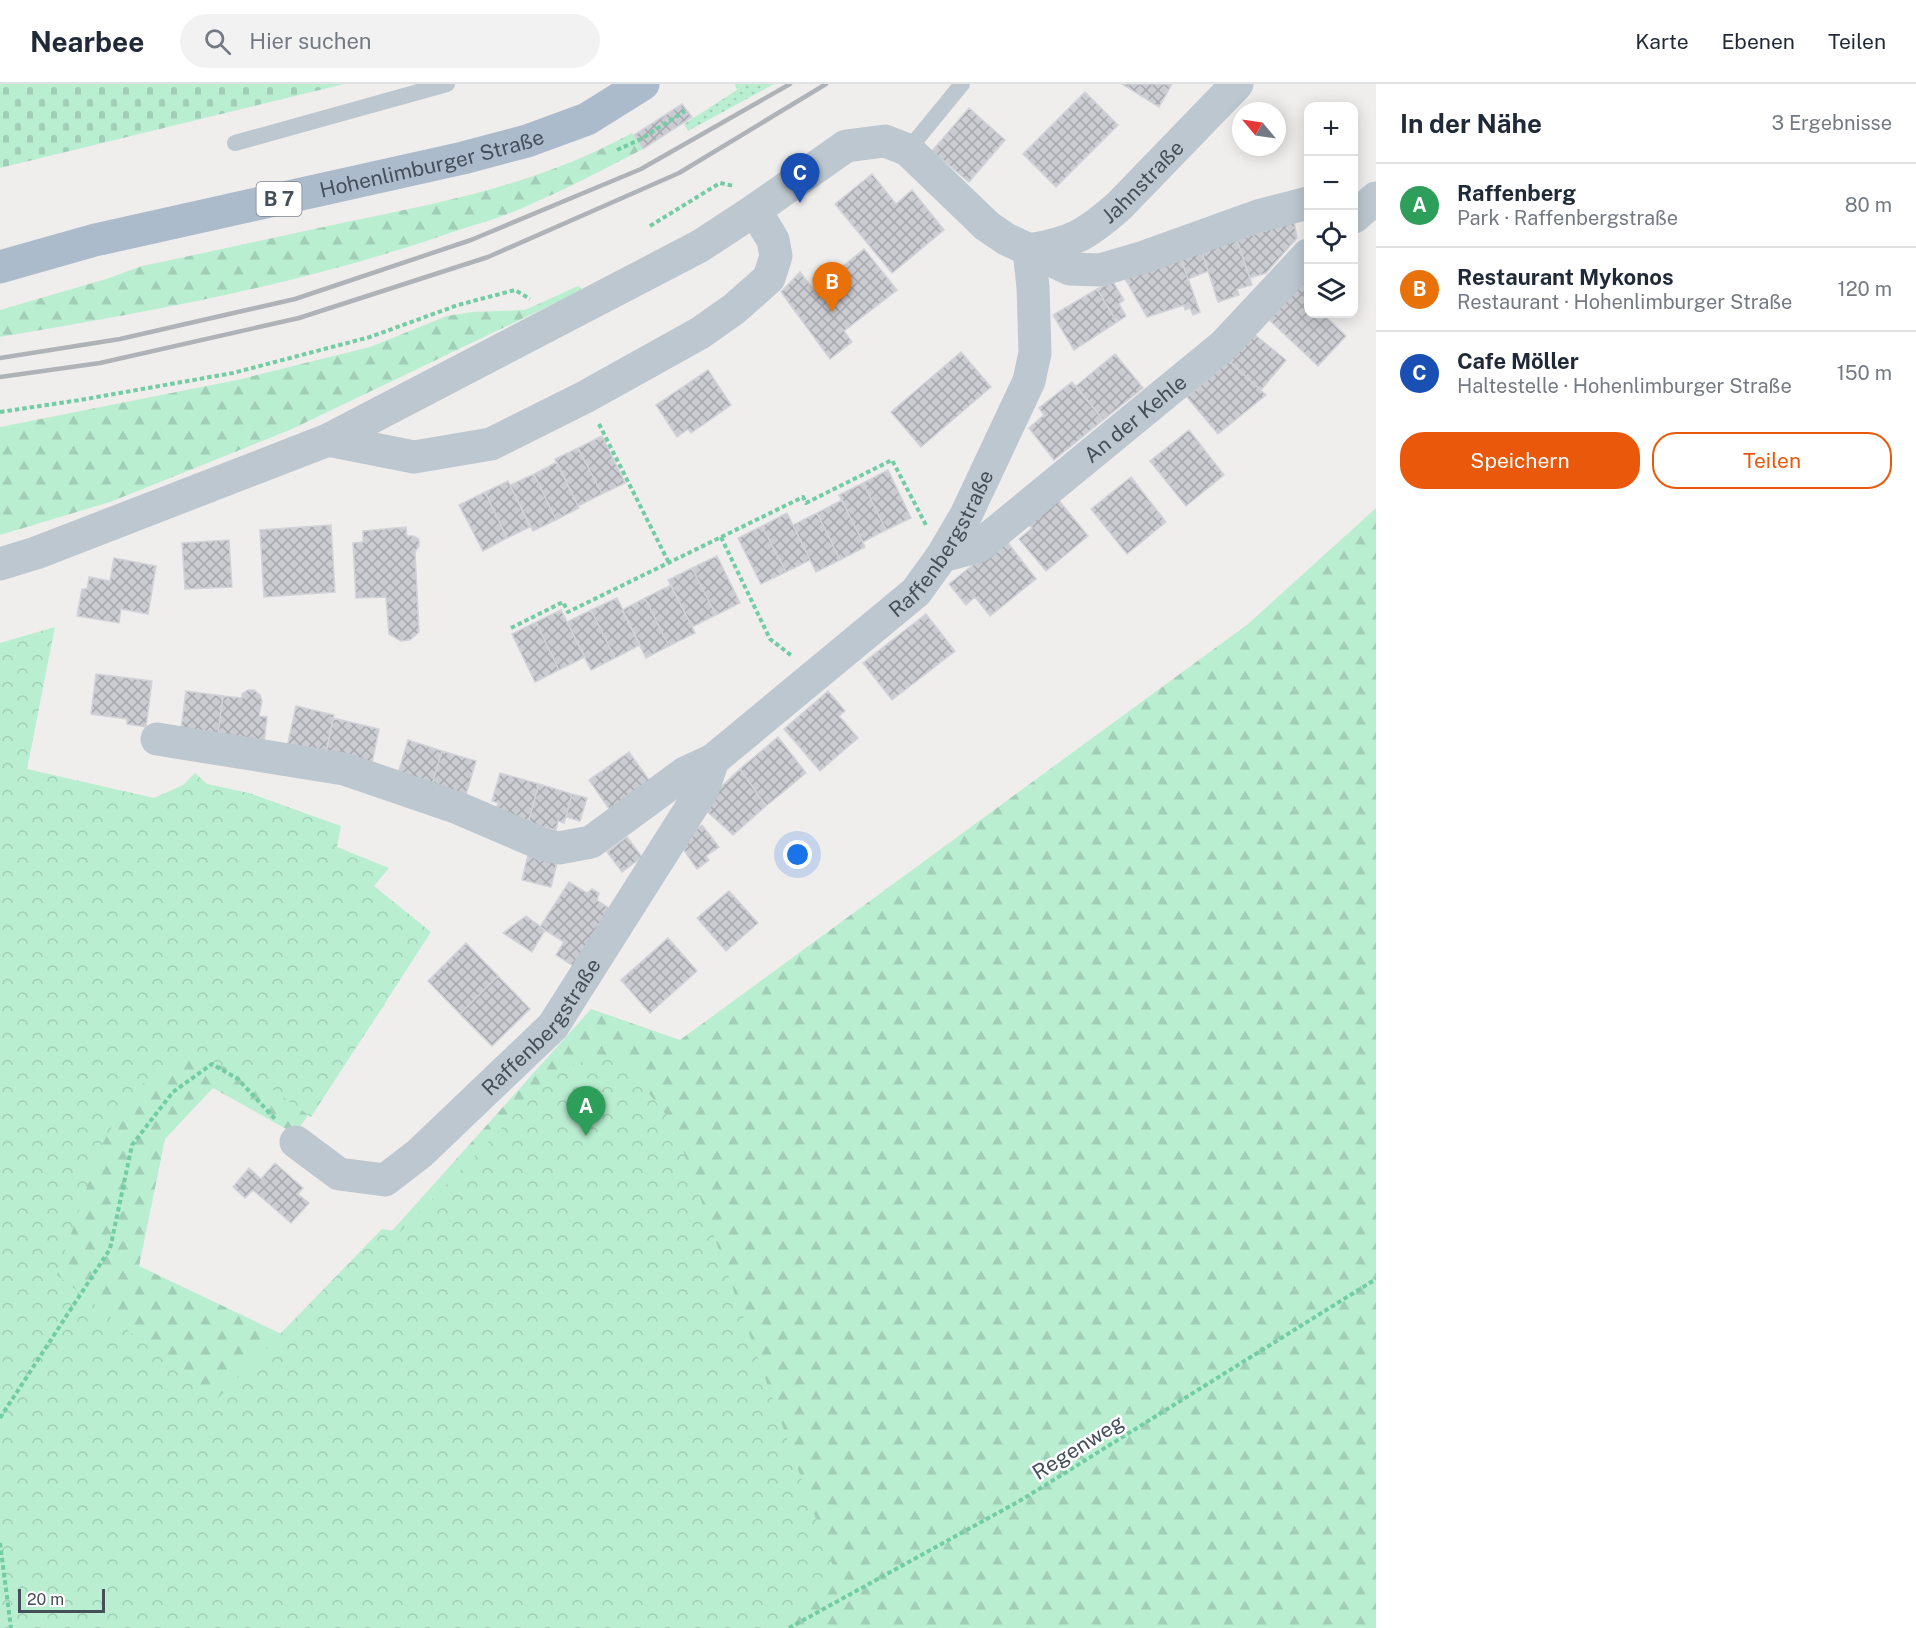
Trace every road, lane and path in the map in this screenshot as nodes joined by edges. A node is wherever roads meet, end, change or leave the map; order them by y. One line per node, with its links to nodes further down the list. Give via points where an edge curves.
1 (447, 84): 6 (lane)
2 (643, 84): 18 (main road, Hohenlimburger Straße / B 7, via 587,119 526,141 95,240)
3 (962, 84): 8 (lane)
4 (1237, 84): 16 (street, Jahnstraße, via 1100,223 1060,244)
5 (685, 111): 7 (path)
6 (235, 142)
7 (617, 150)
8 (908, 150): 13 (street, via 885,141 846,146); 16 (street, via 987,226)
9 (720, 183): 15 (path)
10 (1358, 190): 11 (street)
11 (1376, 197): 14 (street)
12 (1304, 204): 16 (street, via 1100,270 1070,269)
13 (755, 210): 20 (street, via 773,240 776,256 769,278 700,333); 22 (street, via 700,246)
14 (1358, 213)
15 (650, 226)
16 (1029, 250): 24 (street, Raffenbergstraße, via 1035,353 1029,381 966,515)
17 (1304, 259): 24 (street, An der Kehle, via 1215,352 979,546)
18 (0, 267)
19 (515, 290): 21 (path, via 458,305 370,337 233,373)
20 (585, 397): 22 (street, via 491,444 414,457); 25 (path)
21 (0, 412)
22 (328, 440): 26 (street)
23 (721, 537): 24 (path, via 892,460); 25 (path); 28 (path, via 770,639)
24 (942, 556): 28 (street, Raffenbergstraße, via 916,592)
25 (669, 563): 27 (path, via 568,612 563,602)
26 (0, 564)
27 (511, 628)
28 (816, 674): 30 (street, Raffenbergstraße)
29 (157, 739): 30 (street, Raffenbergstraße, via 344,769 559,848 591,842 685,773)
30 (713, 760): 31 (street, Raffenbergstraße, via 703,789 553,1026 420,1153 385,1180 339,1174)
31 (296, 1142): 33 (path, via 238,1079 212,1064 173,1092 132,1145 111,1249)
32 (1376, 1279): 36 (path, Regenweg, via 1023,1499)
33 (0, 1418)
34 (0, 1543): 35 (path)
35 (11, 1628)
36 (789, 1628)

